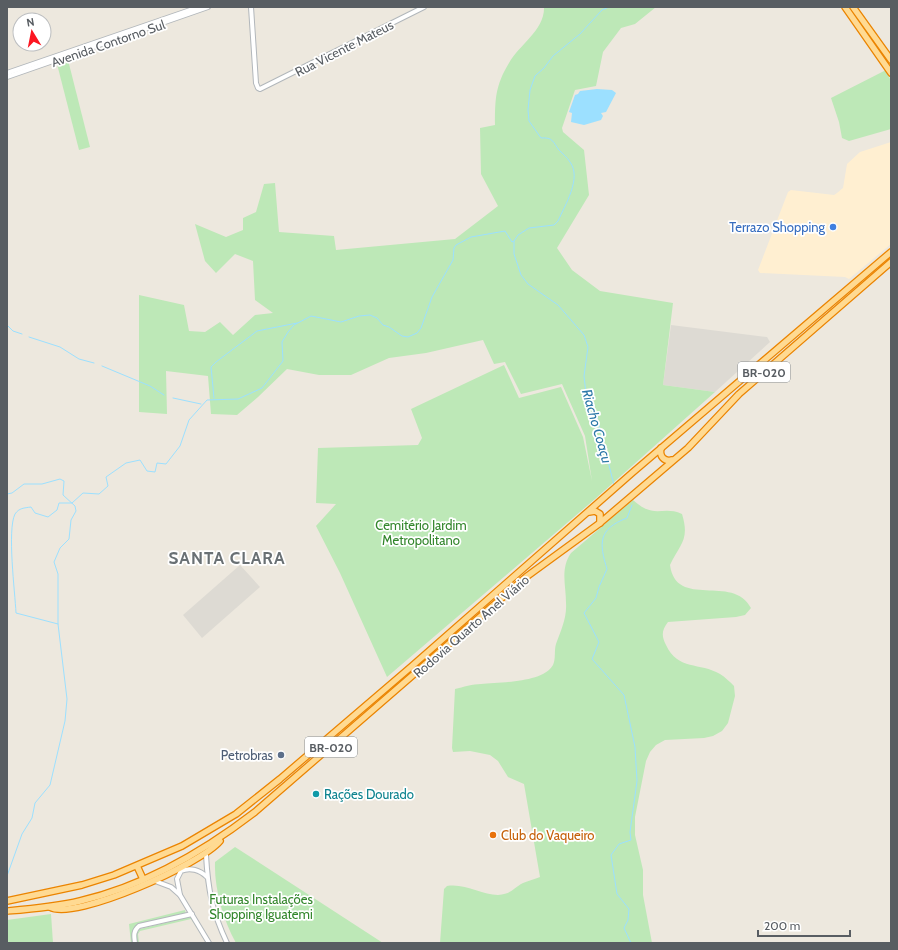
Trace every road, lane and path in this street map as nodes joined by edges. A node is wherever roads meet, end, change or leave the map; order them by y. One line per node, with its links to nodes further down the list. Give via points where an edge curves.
1 (199, 7): 8 (street, Avenida Contorno Sul)
2 (208, 7): 10 (street, Avenida Contorno Sul)
3 (250, 7): 4 (street, Rua Vicente Mateus, via 256,83 259,89)
4 (424, 7)
5 (845, 7): 9 (highway)
6 (853, 7): 7 (highway)
7 (891, 60)
8 (7, 73)
9 (891, 73)
10 (7, 78)
11 (889, 253): 13 (highway, Rodovia Quarto Anel Viário / BR-020)
12 (891, 262): 14 (highway, Rodovia Quarto Anel Viário / BR-020)
13 (782, 344): 14 (highway); 15 (highway, Rodovia Quarto Anel Viário / BR-020)
14 (789, 351): 16 (highway, Rodovia Quarto Anel Viário / BR-020, via 739,394 692,444)
15 (661, 448): 16 (highway, via 660,454 663,458 667,461); 17 (highway, Rodovia Quarto Anel Viário / BR-020)
16 (674, 459): 18 (highway, Rodovia Quarto Anel Viário / BR-020)
17 (589, 512): 18 (highway, via 595,511 600,514); 19 (highway, Rodovia Quarto Anel Viário / BR-020)
18 (600, 523): 20 (highway, Rodovia Quarto Anel Viário / BR-020, via 526,577)
19 (348, 721): 20 (highway); 21 (highway, Rodovia Quarto Anel Viário / BR-020)
20 (354, 727): 22 (highway, Rodovia Quarto Anel Viário / BR-020)
21 (306, 757): 22 (highway); 25 (highway, Rodovia Quarto Anel Viário / BR-020, via 233,816 182,846)
22 (312, 762): 23 (highway, Rodovia Quarto Anel Viário / BR-020, via 255,812)
23 (223, 836): 24 (highway); 27 (highway, Rodovia Quarto Anel Viário / BR-020, via 182,861)
24 (206, 854): 26 (street); 28 (highway)
25 (137, 866): 27 (highway); 30 (highway, Rodovia Quarto Anel Viário / BR-020, via 82,885)
26 (207, 878): 29 (street, via 194,869 181,871 177,880); 36 (street, via 212,906)
27 (143, 879): 31 (highway, Rodovia Quarto Anel Viário / BR-020, via 80,901)
28 (155, 881): 29 (street, via 167,885); 31 (highway, via 75,908 60,910)
29 (180, 895): 33 (street)
30 (7, 901)
31 (50, 907): 32 (highway, Rodovia Quarto Anel Viário / BR-020)
32 (7, 911)
33 (192, 914): 34 (street, via 140,926 134,933); 35 (street)
34 (135, 943)
35 (209, 943)
36 (227, 943)

